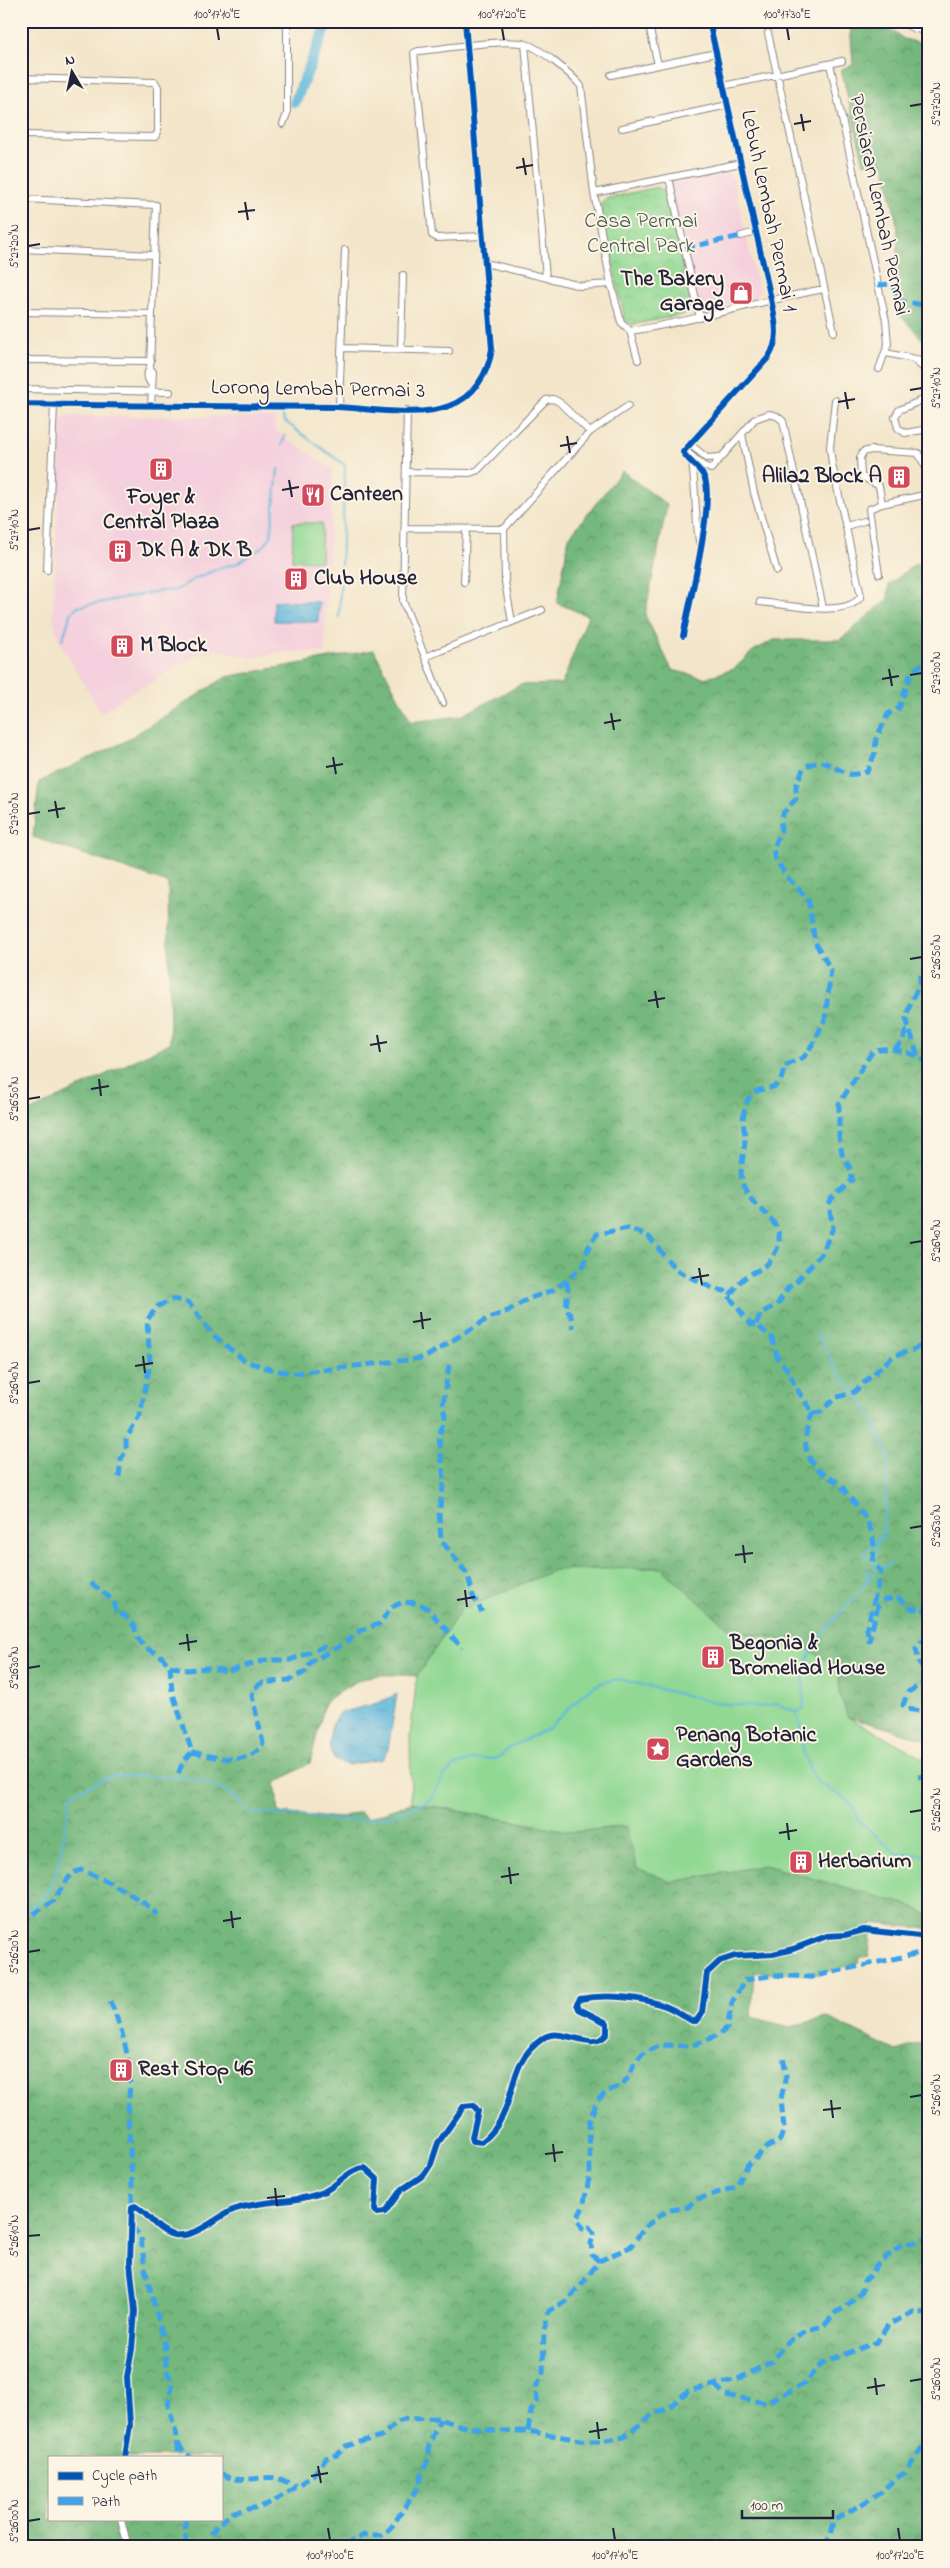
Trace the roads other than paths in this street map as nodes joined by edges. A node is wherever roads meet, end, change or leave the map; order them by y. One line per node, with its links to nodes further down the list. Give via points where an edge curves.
1 (287, 21): 19 (street, via 287,114)
2 (465, 21): 9 (street, Lorong Lembah Permai 3)
3 (648, 21): 13 (street)
4 (709, 21): 10 (street, Lebuh Lembah Permai 1)
5 (903, 21): 6 (main road)
6 (929, 30)
7 (768, 33): 15 (street)
8 (525, 44): 9 (street, via 507,42); 24 (street, via 535,48 581,86); 34 (street)
9 (467, 47): 27 (street, Lorong Lembah Permai 3); 27 (street, via 418,51 413,58 432,235 437,238)
10 (716, 53): 13 (street); 17 (street, Lebuh Lembah Permai 1)
11 (842, 61): 12 (street)
12 (830, 64): 15 (street); 46 (street, Persiaran Lembah Permai, via 886,321)
13 (658, 65): 14 (street)
14 (611, 75)
15 (777, 75): 17 (street); 36 (street)
16 (21, 78): 21 (street, via 155,82 158,87 158,132 155,138)
17 (723, 86): 18 (street, Lebuh Lembah Permai 1)
18 (728, 105): 20 (street); 22 (street, Lebuh Lembah Permai 1)
19 (284, 124)
20 (622, 128)
21 (21, 135)
22 (741, 163): 23 (street); 26 (street, Lebuh Lembah Permai 1)
23 (669, 178): 24 (street); 40 (street)
24 (594, 193): 35 (street)
25 (21, 199): 31 (street, via 156,205)
26 (756, 232): 28 (street); 37 (street, Lebuh Lembah Permai 1)
27 (483, 236): 32 (street, Lorong Lembah Permai 3)
28 (741, 236)
29 (21, 250): 31 (street)
30 (345, 250): 43 (street)
31 (154, 255): 39 (street)
32 (486, 263): 34 (street); 64 (street, Lorong Lembah Permai 3, via 492,349 486,372 460,401 436,409)
33 (403, 275): 44 (street)
34 (546, 277): 35 (street, via 581,286)
35 (611, 284): 41 (street, via 621,322)
36 (824, 289): 37 (street); 42 (street)
37 (771, 299): 40 (street); 68 (street, Lebuh Lembah Permai 1, via 777,340 774,349)
38 (21, 312): 39 (street)
39 (152, 314): 51 (street)
40 (700, 318): 41 (street)
41 (630, 331): 49 (street)
42 (834, 332)
43 (341, 348): 44 (street); 63 (street)
44 (401, 349): 45 (street)
45 (449, 351)
46 (886, 353): 47 (street); 52 (street, Persiaran Lembah Permai)
47 (912, 358): 50 (street); 53 (street)
48 (21, 360): 51 (street)
49 (638, 360)
50 (929, 362)
51 (150, 364): 55 (street, via 153,372)
52 (879, 369)
53 (929, 373)
54 (21, 389): 55 (street)
55 (151, 391): 56 (street); 61 (street)
56 (170, 392)
57 (929, 398): 65 (street, via 899,410 895,417 898,428 905,433)
58 (835, 400): 78 (street, via 830,447)
59 (21, 404): 60 (street, Lorong Lembah Permai 3)
60 (54, 405): 61 (street, Lorong Lembah Permai 3); 83 (street)
61 (151, 406): 63 (street, Lorong Lembah Permai 3)
62 (628, 406): 66 (street)
63 (339, 407): 64 (street, Lorong Lembah Permai 3)
64 (407, 410): 71 (street)
65 (929, 428)
66 (590, 432): 71 (street, via 553,399 542,402 484,467 470,473); 81 (street)
67 (742, 434): 69 (street); 84 (street, via 754,493); 88 (street, via 762,416 777,416 783,421)
68 (688, 447): 69 (street, via 707,458); 69 (street, via 707,469 716,466); 70 (street, via 684,454)
69 (720, 458)
70 (692, 463): 82 (street); 82 (street, via 706,480)
71 (407, 472): 79 (street)
72 (929, 475): 73 (street, via 926,482); 76 (street, via 918,452 863,452 861,476 879,486)
73 (929, 488): 74 (street)
74 (924, 495): 75 (street); 76 (street)
75 (929, 501)
76 (882, 504): 85 (street, via 871,507 868,512)
77 (864, 521): 78 (street)
78 (846, 526): 88 (street, via 861,596 851,606)
79 (405, 528): 80 (street); 92 (street, via 403,601)
80 (466, 529): 81 (street); 86 (street)
81 (504, 529): 90 (street, via 505,582)
82 (700, 545): 91 (street)
83 (47, 570)
84 (777, 571)
85 (879, 574)
86 (464, 582)
87 (760, 602): 88 (street)
88 (824, 608)
89 (542, 610): 90 (street)
90 (512, 622): 92 (street)
91 (683, 636)
92 (425, 657): 93 (street)
93 (443, 703)
94 (929, 1937): 95 (street, via 864,1930 827,1936 793,1950 735,1956 720,1961 707,1973 702,2013 696,2021 645,1999 612,1996 580,1999 579,2009 607,2023 607,2034 592,2041 564,2034 544,2037 526,2052 517,2067 509,2104 492,2134 482,2142 474,2140 478,2111 473,2105 464,2106 438,2143 427,2170 402,2190 385,2212 377,2213 375,2210 377,2179 365,2168 311,2197 234,2210 187,2234 169,2233 142,2210 132,2207 130,2262 135,2311 127,2376 130,2425)
95 (125, 2456)
96 (121, 2520): 97 (street)
97 (128, 2547)

